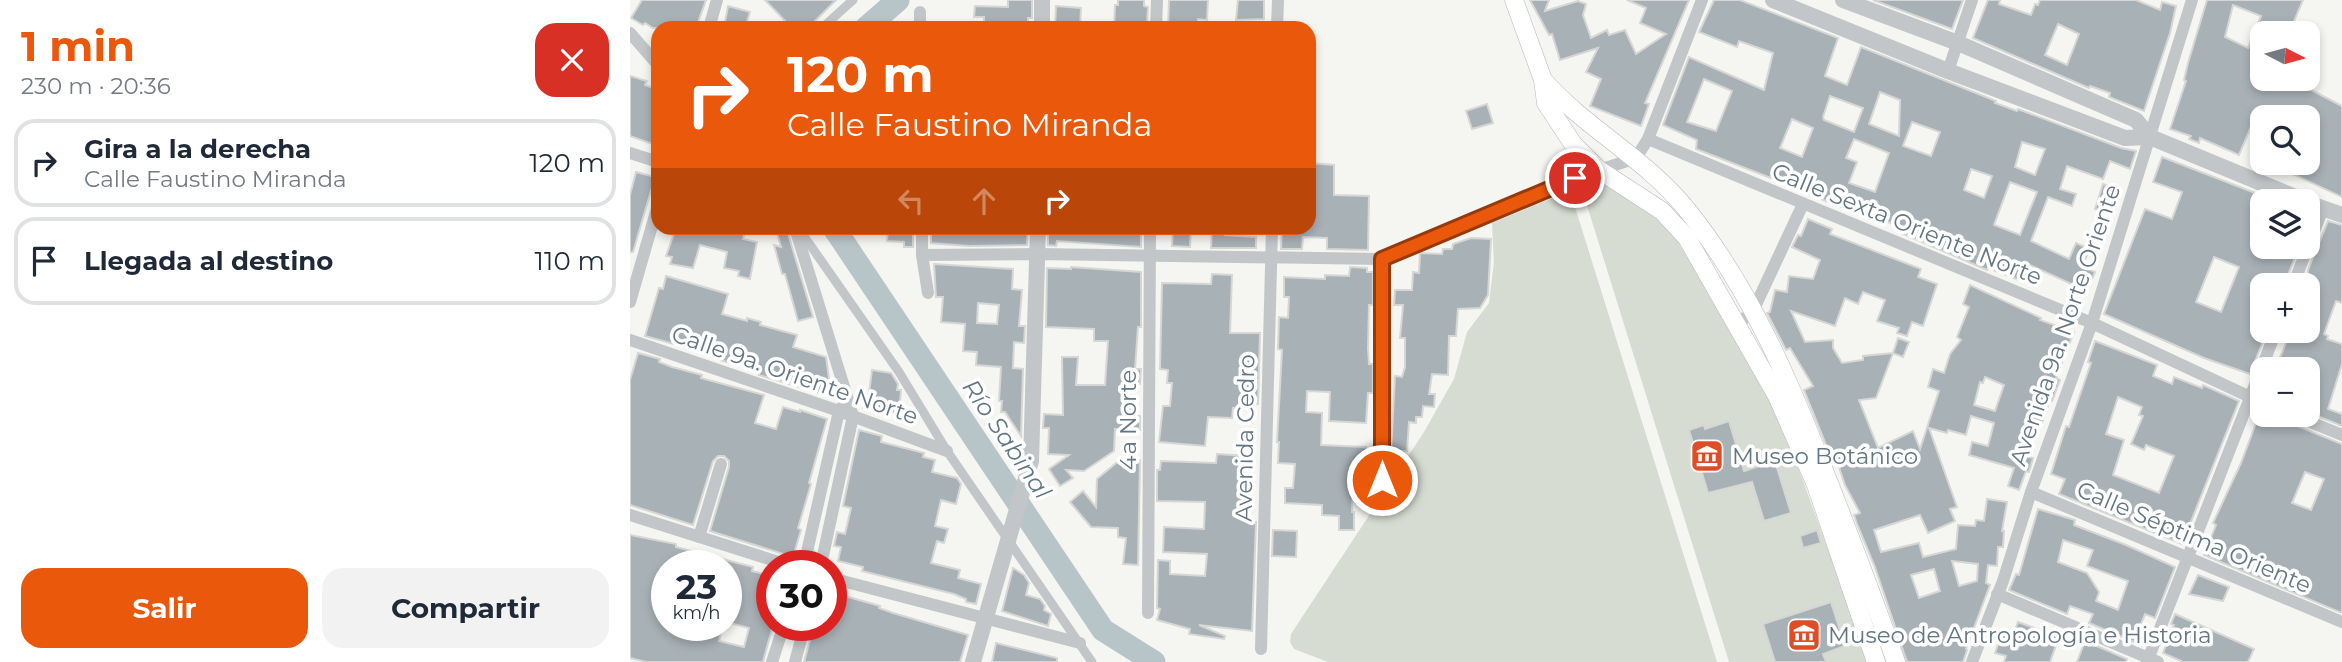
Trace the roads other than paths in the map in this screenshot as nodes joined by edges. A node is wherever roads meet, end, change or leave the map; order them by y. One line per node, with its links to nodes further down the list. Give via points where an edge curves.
1 (716, 0): 13 (street)
2 (853, 0): 14 (street)
3 (1042, 0): 16 (street)
4 (1157, 0): 17 (street)
5 (1278, 0): 18 (street)
6 (1514, 0): 23 (main road)
7 (1702, 0): 25 (street)
8 (1773, 0): 22 (street)
9 (1843, 0): 20 (street)
10 (1972, 0): 20 (street)
11 (2192, 0): 24 (street, Avenida 9a. Norte Oriente)
12 (920, 12): 15 (street)
13 (711, 21)
14 (830, 21)
15 (920, 21)
16 (1042, 21)
17 (1156, 21)
18 (1277, 21)
19 (630, 33): 21 (street)
20 (1958, 43): 22 (street); 24 (street, via 2136,120)
21 (651, 57)
22 (1948, 71): 24 (street, via 2125,138)
23 (1543, 80): 27 (main road, via 1564,103); 29 (main road, via 1546,103 1573,144)
24 (2150, 136): 30 (street); 49 (street, Avenida 9a. Norte Oriente)
25 (1648, 139): 27 (street); 31 (street, Calle Sexta Oriente Norte)
26 (630, 153): 28 (street)
27 (1636, 158): 29 (street); 48 (main road, via 1687,209)
28 (651, 160)
29 (1600, 170): 45 (street); 50 (main road, via 1662,211 1687,238)
30 (2276, 189)
31 (1803, 204): 48 (street); 49 (street, Calle Sexta Oriente Norte)
32 (2320, 207): 33 (street)
33 (2342, 215)
34 (651, 229): 47 (street)
35 (798, 235): 54 (street)
36 (801, 235): 60 (street, via 899,372)
37 (922, 235): 42 (street)
38 (1038, 235): 41 (street)
39 (1150, 235): 43 (street, 4a Norte)
40 (1272, 235): 44 (street, Avenida Cedro)
41 (1038, 254): 42 (street); 43 (street); 66 (street, via 1030,467)
42 (922, 255): 46 (street)
43 (1150, 256): 44 (street); 73 (street, 4a Norte)
44 (1271, 258): 45 (street); 79 (street, Avenida Cedro)
45 (1382, 259): 62 (street)
46 (928, 293)
47 (630, 302)
48 (1753, 310): 50 (street); 52 (main road)
49 (2092, 323): 53 (street, Calle Sexta Oriente Norte); 63 (street, Avenida 9a. Norte Oriente)
50 (1738, 324): 52 (main road)
51 (630, 340): 55 (street, Calle 9a. Oriente Norte)
52 (1786, 394): 85 (main road); 86 (main road, via 1864,570)
53 (2250, 397)
54 (848, 400): 55 (street); 57 (street)
55 (839, 411): 57 (street, Calle 9a. Oriente Norte); 67 (street)
56 (2250, 415): 70 (street)
57 (853, 416): 60 (street, Calle 9a. Oriente Norte); 68 (street)
58 (2320, 426): 59 (street)
59 (2342, 435)
60 (947, 451): 66 (street)
61 (721, 464): 65 (street)
62 (1382, 480)
63 (2031, 492): 70 (street, Calle Séptima Oriente); 72 (street, Avenida 9a. Norte Oriente)
64 (630, 515): 65 (street)
65 (699, 537): 69 (street)
66 (1010, 537): 74 (street); 78 (street)
67 (807, 550)
68 (824, 550)
69 (756, 555)
70 (2186, 557): 75 (street, Calle Séptima Oriente); 80 (street)
71 (847, 582): 74 (street)
72 (1997, 594): 80 (street); 87 (street, Avenida 9a. Norte Oriente)
73 (1148, 612)
74 (985, 620): 78 (street); 83 (street)
75 (2342, 622)
76 (779, 641): 81 (street)
77 (801, 641): 82 (street)
78 (1080, 643): 84 (street)
79 (1261, 649)
80 (2151, 661)
81 (772, 662)
82 (795, 662)
83 (973, 662)
84 (1092, 662)
85 (1876, 662)
86 (1896, 662)
87 (1972, 662)

